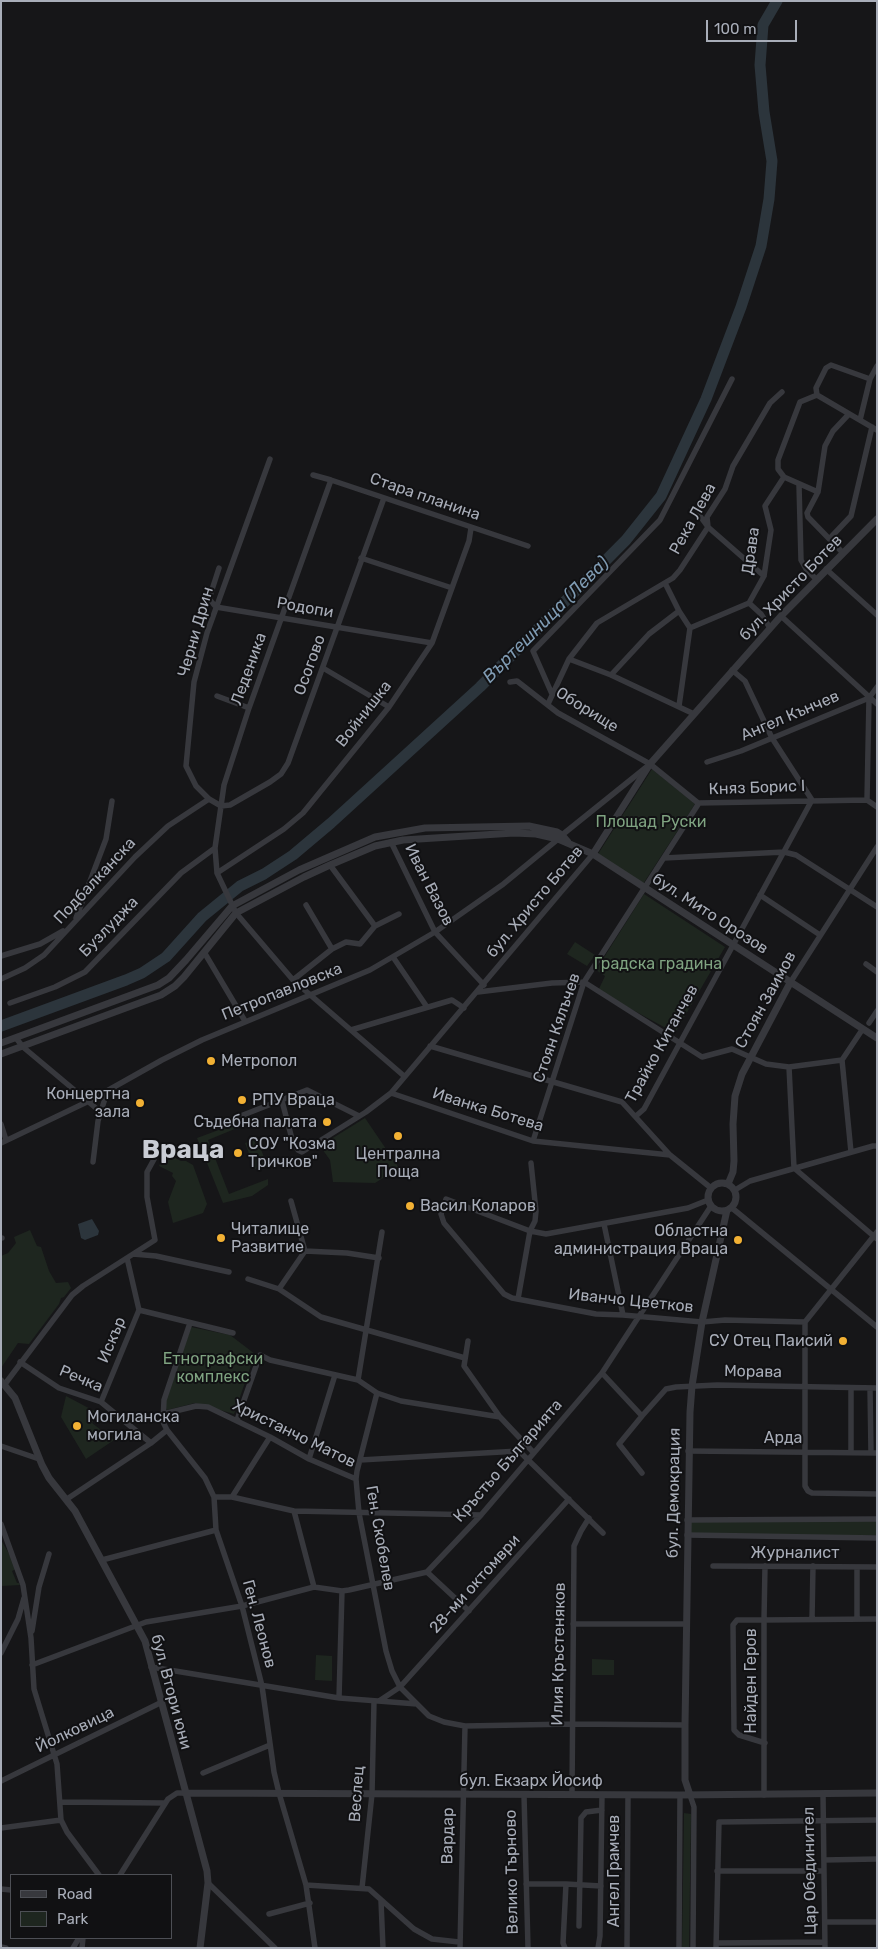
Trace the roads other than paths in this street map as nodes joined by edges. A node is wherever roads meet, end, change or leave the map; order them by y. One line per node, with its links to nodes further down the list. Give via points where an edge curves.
1 (877, 366): 2 (street)
2 (870, 378): 5 (street, via 831,365 826,368 816,388); 7 (street)
3 (732, 379): 48 (street, via 660,520 533,651)
4 (782, 392): 19 (street, Река Лева, via 770,403 733,466 725,489 708,516)
5 (817, 395): 6 (street); 11 (street, via 800,402 787,432 778,460 778,469)
6 (849, 414): 7 (street); 14 (street, via 833,431 825,446)
7 (860, 420): 8 (street)
8 (874, 428): 22 (street, via 851,516)
9 (270, 459): 33 (street, Черни Дрин)
10 (313, 475): 12 (street, Стара планина)
11 (784, 477): 13 (street); 28 (street, Драва, via 765,506 771,530)
12 (331, 480): 15 (street, Стара планина); 37 (street, Леденика)
13 (799, 485): 14 (street); 29 (street, via 801,560)
14 (818, 492): 24 (street, via 808,517)
15 (384, 498): 20 (street, Стара планина); 25 (street, Осогово)
16 (692, 509): 19 (street)
17 (877, 518): 21 (street, бул. Христо Ботев)
18 (877, 524): 21 (street, бул. Христо Ботев)
19 (708, 527): 28 (street); 30 (street, Река Лева, via 674,578)
20 (471, 528): 23 (street, Стара планина); 31 (street, Войнишка)
21 (863, 533): 24 (street, бул. Христо Ботев)
22 (832, 536)
23 (528, 546)
24 (843, 553): 27 (street, бул. Христо Ботев)
25 (361, 558): 31 (street); 38 (street, Осогово)
26 (219, 568): 33 (street, via 209,593 209,599)
27 (826, 570): 29 (street, бул. Христо Ботев); 35 (street)
28 (764, 576): 32 (street, Драва)
29 (816, 579): 36 (street, бул. Христо Ботев)
30 (665, 583): 34 (street); 42 (street, Река Лева, via 597,623)
31 (452, 588): 41 (street, Войнишка)
32 (749, 603): 39 (street); 40 (street)
33 (216, 607): 37 (street, Родопи); 60 (street, Черни Дрин, via 194,682 186,766 196,786)
34 (679, 611): 39 (street); 45 (street, via 649,634)
35 (877, 615)
36 (781, 616): 40 (street, бул. Христо Ботев); 50 (street)
37 (283, 618): 38 (street, Родопи); 55 (street, Леденика)
38 (338, 627): 41 (street, Родопи); 43 (street, Осогово)
39 (690, 628): 53 (street)
40 (770, 628): 44 (street, бул. Христо Ботев)
41 (432, 643): 54 (street, Войнишка)
42 (570, 659): 45 (street); 48 (street, Река Лева)
43 (323, 668): 54 (street); 65 (street, Осогово, via 281,774 230,806)
44 (732, 670): 56 (street, бул. Христо Ботев); 57 (street, via 748,686)
45 (611, 675): 53 (street)
46 (510, 682): 51 (street, Оборище, via 517,681)
47 (877, 687): 50 (street, Ангел Кънчев)
48 (552, 694): 51 (street, Река Лева)
49 (217, 696): 55 (street)
50 (868, 698): 52 (street); 57 (street, Ангел Кънчев); 62 (street)
51 (548, 704): 59 (street, Оборище)
52 (877, 704)
53 (679, 706): 56 (street)
54 (389, 707): 75 (street, Войнишка, via 303,812 284,829)
55 (249, 708): 65 (street, Леденика, via 224,785)
56 (694, 714): 59 (street, бул. Христо Ботев)
57 (772, 738): 58 (street, Ангел Кънчев); 61 (street)
58 (708, 762)
59 (650, 764): 64 (street, Княз Борис I); 67 (street, Петропавловска); 72 (street, бул. Христо Ботев)
60 (209, 799): 65 (street, Черни Дрин); 85 (street, Подбалканска, via 168,826 135,856)
61 (812, 800): 62 (street, Княз Борис I); 64 (street, Княз Борис I); 71 (street, Трайко Китанчев)
62 (867, 800): 66 (street)
63 (112, 801): 85 (street, via 106,839 78,914)
64 (699, 803): 73 (street, Стоян Кялъчев)
65 (221, 806): 70 (street, Леденика)
66 (877, 807)
67 (560, 837): 68 (street, via 514,833 433,836); 72 (street, бул. Мито Орозов); 79 (street, via 545,829 520,826 437,827 389,834 299,870); 86 (street, Петропавловска, via 502,885)
68 (392, 842): 74 (street); 86 (street, Иван Вазов)
69 (877, 847): 77 (street, Стоян Заимов)
70 (215, 848): 75 (street, Леденика); 102 (street, Бузлуджа, via 181,873 85,972)
71 (784, 852): 73 (street); 77 (street, via 796,855); 78 (street, Трайко Китанчев)
72 (593, 854): 76 (street, бул. Мито Орозов); 99 (street, бул. Христо Ботев)
73 (664, 858): 76 (street, Стоян Кялъчев)
74 (330, 865): 82 (street); 84 (street)
75 (217, 873): 79 (street, Леденика)
76 (645, 888): 88 (street, бул. Мито Орозов); 97 (street, Стоян Кялъчев)
77 (850, 889): 81 (street); 87 (street, Стоян Заимов)
78 (760, 895): 87 (street); 88 (street, Трайко Китанчев)
79 (230, 903): 82 (street, Леденика); 110 (street, via 186,960 158,985)
80 (306, 905): 89 (street)
81 (877, 907)
82 (236, 913): 90 (street); 96 (street, Леденика)
83 (400, 914): 84 (street)
84 (375, 926): 89 (street, via 360,944 346,942)
85 (69, 928): 91 (street, via 40,944); 95 (street, Подбалканска, via 34,962)
86 (435, 932): 92 (street, Петропавловска); 99 (street, Иван Вазов)
87 (820, 935): 98 (street, Стоян Заимов)
88 (733, 945): 98 (street, бул. Мито Орозов); 112 (street, Трайко Китанчев)
89 (332, 949): 96 (street)
90 (204, 952): 106 (street); 115 (street, via 175,986 161,995)
91 (1, 956)
92 (393, 957): 101 (street, Петропавловска); 103 (street)
93 (866, 964): 94 (street)
94 (877, 972)
95 (1, 980)
96 (293, 980): 101 (street, Леденика)
97 (584, 982): 100 (street); 112 (street); 121 (street, Стоян Кялъчев)
98 (790, 983): 109 (street, бул. Мито Орозов); 117 (street, Стоян Заимов)
99 (484, 984): 100 (street, бул. Христо Ботев)
100 (478, 992): 104 (street, бул. Христо Ботев)
101 (311, 996): 106 (street, Петропавловска); 108 (street, Леденика)
102 (10, 1003)
103 (427, 1007): 104 (street, via 452,1000); 108 (street)
104 (464, 1008): 114 (street, бул. Христо Ботев)
105 (877, 1011): 107 (street)
106 (245, 1021): 122 (street, Петропавловска, via 162,1060)
107 (869, 1023)
108 (351, 1030): 120 (street, Леденика)
109 (862, 1030): 111 (street, бул. Мито Орозов); 118 (street)
110 (16, 1038): 113 (street); 115 (street)
111 (877, 1040)
112 (680, 1042): 117 (street, via 702,1057 732,1049); 128 (street, Трайко Китанчев, via 644,1109)
113 (1, 1043)
114 (430, 1046): 120 (street, бул. Христо Ботев); 121 (street)
115 (23, 1047): 116 (street); 124 (street)
116 (1, 1054)
117 (750, 1057): 119 (street, via 766,1064); 140 (street, Стоян Заимов, via 735,1096 733,1166)
118 (842, 1060): 119 (street); 135 (street)
119 (789, 1067): 139 (street)
120 (404, 1076): 123 (street, бул. Христо Ботев)
121 (553, 1082): 128 (street, via 622,1102); 131 (street, Стоян Кялъчев)
122 (107, 1092): 124 (street, Петропавловска); 126 (street)
123 (390, 1093): 127 (street, бул. Христо Ботев); 131 (street, Иванка Ботева)
124 (87, 1102): 126 (street, via 97,1109); 132 (street, Петропавловска)
125 (282, 1102): 127 (street, via 307,1090); 127 (street, бул. Христо Ботев, via 292,1139 302,1152); 130 (street)
126 (99, 1116): 137 (street)
127 (359, 1116)
128 (636, 1116): 136 (street)
129 (1, 1124): 132 (street)
130 (215, 1126)
131 (533, 1141): 136 (street, Иванка Ботева)
132 (4, 1142)
133 (877, 1146): 135 (street)
134 (158, 1152): 151 (street, via 147,1172 147,1197 155,1240)
135 (851, 1152): 139 (street)
136 (670, 1155): 141 (street)
137 (93, 1162)
138 (531, 1163): 147 (street, via 536,1211)
139 (794, 1168): 142 (street, via 750,1181); 149 (street)
140 (728, 1184): 141 (street); 142 (street)
141 (711, 1188): 144 (street)
142 (735, 1190): 145 (street, via 736,1199)
143 (291, 1201): 150 (street)
144 (710, 1203): 145 (street, via 720,1211); 146 (street); 160 (street, Кръстьо Българията)
145 (730, 1209): 156 (street); 161 (street, бул. Демокрация)
146 (604, 1224): 147 (street, via 546,1234); 159 (street)
147 (530, 1231): 157 (street); 157 (street, Иванчо Цветков, via 446,1199 441,1214 444,1223 504,1294)
148 (382, 1232): 152 (street)
149 (876, 1236): 156 (street)
150 (305, 1251): 152 (street); 155 (street)
151 (130, 1256): 153 (street, via 156,1256); 158 (street, Искър); 169 (street, via 72,1295)
152 (379, 1258): 165 (street)
153 (229, 1272)
154 (248, 1279): 155 (street)
155 (279, 1289): 165 (street, via 321,1317)
156 (831, 1289): 162 (street); 164 (street)
157 (518, 1299): 159 (street, Иванчо Цветков, via 596,1314)
158 (139, 1310): 163 (street); 179 (street, Искър)
159 (623, 1315): 160 (street, Иванчо Цветков)
160 (639, 1317): 161 (street, Иванчо Цветков); 170 (street, Кръстьо Българията)
161 (702, 1322): 162 (street, Иванчо Цветков); 174 (street, бул. Демокрация)
162 (806, 1322): 175 (street)
163 (190, 1323): 166 (street); 180 (street, Ген. Леонов, via 164,1400)
164 (877, 1327)
165 (367, 1330): 168 (street); 172 (street)
166 (234, 1333)
167 (468, 1341): 168 (street)
168 (465, 1358): 182 (street, via 464,1366)
169 (20, 1362): 173 (street); 179 (street, Речка, via 59,1388)
170 (602, 1373): 181 (street); 190 (street, Кръстьо Българията)
171 (335, 1375): 172 (street); 183 (street, via 270,1360 260,1354); 194 (street)
172 (358, 1380): 178 (street)
173 (3, 1383): 195 (street, бул. Втори юни, via 18,1404)
174 (692, 1386): 175 (street, Морава); 181 (street, Морава, via 666,1389); 189 (street, бул. Демокрация)
175 (805, 1387): 176 (street, Морава); 191 (street)
176 (851, 1388): 177 (street, Морава); 192 (street)
177 (874, 1388): 193 (street)
178 (376, 1393): 182 (street, via 401,1401); 196 (street, Ген. Скобелев)
179 (101, 1402): 186 (street, Речка)
180 (163, 1414): 183 (street, Христанчо Матов, via 196,1406 208,1407); 184 (street, Ген. Леонов)
181 (642, 1416): 198 (street, Морава, via 618,1444)
182 (500, 1417): 190 (street)
183 (237, 1420): 185 (street, Христанчо Матов)
184 (167, 1430): 186 (street); 201 (street, Ген. Леонов, via 205,1478)
185 (270, 1437): 194 (street, Христанчо Матов); 202 (street)
186 (151, 1443): 203 (street)
187 (1, 1446): 195 (street)
188 (519, 1451): 190 (street, Христанчо Матов); 196 (street, Христанчо Матов); 197 (street)
189 (688, 1451): 191 (street, Арда); 210 (street, бул. Демокрация)
190 (533, 1452): 197 (street, Кръстьо Българията)
191 (805, 1452): 192 (street, Арда); 200 (street, via 805,1486 808,1491)
192 (851, 1452): 193 (street, Арда)
193 (874, 1453)
194 (309, 1458): 199 (street, Христанчо Матов)
195 (39, 1459): 203 (street, бул. Втори юни, via 49,1478)
196 (360, 1460): 199 (street, Ген. Скобелев)
197 (528, 1460): 204 (street); 207 (street, Кръстьо Българията)
198 (642, 1473)
199 (356, 1479): 206 (street, Ген. Скобелев)
200 (877, 1494)
201 (214, 1497): 202 (street); 212 (street, Ген. Леонов)
202 (232, 1497): 205 (street)
203 (67, 1499): 217 (street, бул. Втори юни)
204 (569, 1499): 208 (street); 229 (street, 28-ми октомври)
205 (294, 1511): 206 (street); 225 (street)
206 (358, 1513): 207 (street); 224 (street, Ген. Скобелев)
207 (481, 1514): 223 (street, Кръстьо Българията)
208 (589, 1518): 213 (street); 235 (street, Илия Кръстеняков, via 574,1546)
209 (877, 1519): 210 (street)
210 (687, 1520): 214 (street, бул. Демокрация)
211 (1, 1524): 227 (street)
212 (216, 1530): 217 (street); 228 (street, Ген. Леонов)
213 (603, 1532)
214 (687, 1535): 215 (street); 236 (street, бул. Демокрация)
215 (877, 1538)
216 (49, 1554): 237 (street, via 39,1586)
217 (102, 1560): 234 (street, бул. Втори юни)
218 (713, 1566): 219 (street, Журналист)
219 (765, 1566): 220 (street, Журналист); 233 (street)
220 (813, 1566): 221 (street, Журналист); 230 (street)
221 (857, 1567): 222 (street, Журналист); 231 (street)
222 (877, 1567)
223 (427, 1572): 224 (street); 229 (street)
224 (374, 1585): 226 (street); 242 (street, Ген. Скобелев, via 386,1651)
225 (314, 1587): 226 (street); 228 (street)
226 (342, 1591): 243 (street)
227 (25, 1596): 237 (street); 238 (street, via 18,1619)
228 (242, 1606): 234 (street); 241 (street, Ген. Леонов)
229 (469, 1611): 242 (street, 28-ми октомври)
230 (812, 1619): 231 (street, Найден Геров); 233 (street, Найден Геров)
231 (857, 1619): 232 (street, Найден Геров)
232 (877, 1619)
233 (764, 1620): 250 (street, Найден Геров); 250 (street, via 737,1620 733,1625 734,1730 739,1735)
234 (137, 1624): 239 (street); 240 (street, бул. Втори юни)
235 (573, 1624): 236 (street); 247 (street, Илия Кръстеняков)
236 (686, 1624): 248 (street, бул. Демокрация)
237 (31, 1638): 239 (street)
238 (1, 1652)
239 (32, 1665): 252 (street, via 34,1689)
240 (152, 1667): 241 (street); 245 (street, бул. Втори юни)
241 (262, 1686): 243 (street); 251 (street, Ген. Леонов)
242 (400, 1687): 244 (street, 28-ми октомври); 246 (street)
243 (339, 1698): 244 (street)
244 (376, 1701): 246 (street); 259 (street, Веслец)
245 (160, 1703): 252 (street, Йолковица); 256 (street, бул. Втори юни)
246 (417, 1704): 249 (street, via 429,1716)
247 (571, 1724): 248 (street); 249 (street); 263 (street, Илия Кръстеняков)
248 (685, 1725): 254 (street, бул. Демокрация)
249 (465, 1726): 261 (street, Вардар)
250 (765, 1743): 267 (street, Найден Геров)
251 (270, 1745): 253 (street); 257 (street, Ген. Леонов)
252 (54, 1756): 255 (street, Йолковица); 269 (street)
253 (202, 1773)
254 (685, 1780): 266 (street, бул. Демокрация); 268 (street, бул. Демокрация)
255 (1, 1782)
256 (185, 1793): 257 (street, бул. Екзарх Йосиф); 270 (street, via 172,1795); 282 (street, бул. Втори юни, via 206,1865)
257 (279, 1793): 259 (street, бул. Екзарх Йосиф); 286 (street, Ген. Леонов)
258 (877, 1793): 260 (street, бул. Екзарх Йосиф)
259 (372, 1794): 261 (street, бул. Екзарх Йосиф); 288 (street, Веслец)
260 (823, 1794): 267 (street, бул. Екзарх Йосиф); 273 (street, Цар Обединител)
261 (463, 1795): 262 (street, бул. Екзарх Йосиф); 295 (street, Вардар)
262 (524, 1795): 263 (street, бул. Екзарх Йосиф); 283 (street, Велико Търново)
263 (572, 1795): 264 (street, бул. Екзарх Йосиф)
264 (602, 1795): 265 (street, бул. Екзарх Йосиф); 271 (street)
265 (628, 1795): 268 (street, бул. Екзарх Йосиф); 307 (street, Ангел Грамчев)
266 (690, 1795): 267 (street, бул. Екзарх Йосиф); 268 (street, бул. Екзарх Йосиф); 309 (street, бул. Демокрация, via 694,1807)
267 (764, 1795)
268 (680, 1796): 308 (street, бул. Демокрация)
269 (60, 1802): 270 (street); 272 (street)
270 (165, 1803): 281 (street)
271 (602, 1810): 285 (street, via 586,1812 581,1818); 287 (street)
272 (62, 1820): 275 (street); 280 (street, via 66,1832)
273 (825, 1820): 274 (street); 277 (street, Цар Обединител); 278 (street, via 718,1822)
274 (877, 1820)
275 (1, 1828)
276 (877, 1858): 277 (street)
277 (824, 1860): 279 (street, Цар Обединител)
278 (717, 1871): 279 (street); 296 (street)
279 (824, 1871): 292 (street, Цар Обединител)
280 (98, 1874)
281 (121, 1874)
282 (208, 1883): 300 (street, бул. Втори юни); 301 (street)
283 (526, 1884): 284 (street); 304 (street, Велико Търново)
284 (566, 1884): 285 (street); 305 (street)
285 (581, 1884): 287 (street); 294 (street)
286 (306, 1885): 288 (street); 290 (street, Ген. Леонов)
287 (601, 1886): 306 (street)
288 (362, 1888): 289 (street, via 369,1889)
289 (381, 1901): 295 (street, via 414,1929 432,1939); 303 (street)
290 (310, 1903): 291 (street); 302 (street, Ген. Леонов)
291 (269, 1914)
292 (825, 1922): 293 (street); 297 (street, Цар Обединител)
293 (877, 1922)
294 (579, 1926)
295 (460, 1945)
296 (716, 1945): 297 (street)
297 (825, 1945)
298 (1, 1947): 299 (street)
299 (6, 1948)
300 (200, 1948)
301 (275, 1948)
302 (315, 1948)
303 (383, 1948)
304 (528, 1948)
305 (565, 1948)
306 (598, 1948)
307 (628, 1948)
308 (678, 1948)
309 (693, 1948)

